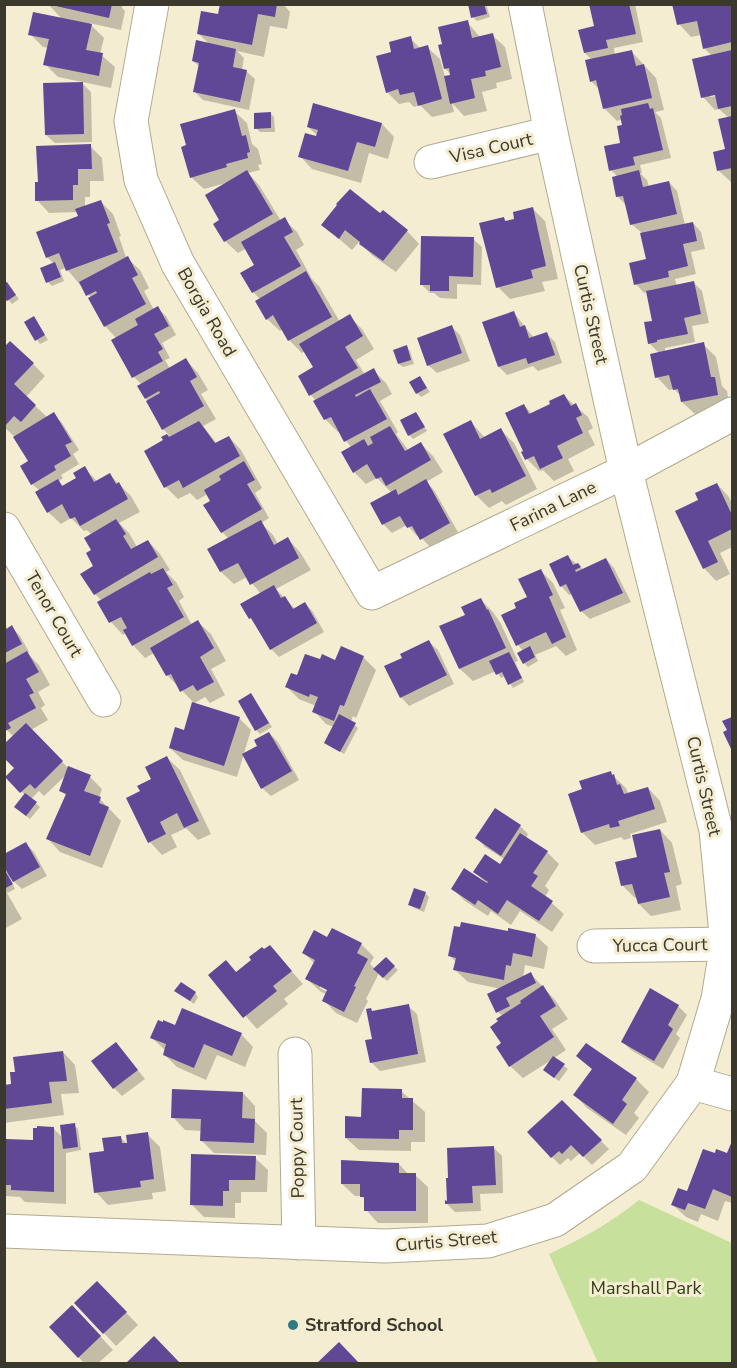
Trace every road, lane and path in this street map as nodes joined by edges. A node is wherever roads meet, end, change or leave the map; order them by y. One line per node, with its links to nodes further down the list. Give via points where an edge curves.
1 (153, 4): 8 (street, Borgia Road, via 131,121 141,180 178,264)
2 (525, 4): 3 (street, Curtis Street)
3 (551, 133): 4 (street, Visa Court); 6 (street, Curtis Street)
4 (431, 162)
5 (732, 414): 6 (street, Farina Lane)
6 (626, 471): 8 (street, Farina Lane); 10 (street, Curtis Street)
7 (4, 529): 9 (street, Tenor Court)
8 (372, 593)
9 (104, 700)
10 (724, 827): 11 (street, Curtis Street)
11 (727, 945): 12 (street, Yucca Court); 14 (street, Curtis Street, via 718,999)
12 (594, 946)
13 (295, 1054): 17 (street, Poppy Court)
14 (693, 1083): 15 (street); 17 (street, Curtis Street, via 632,1167 555,1220 488,1241 402,1247)
15 (732, 1094)
16 (4, 1231): 17 (street, Curtis Street)
17 (299, 1243)

